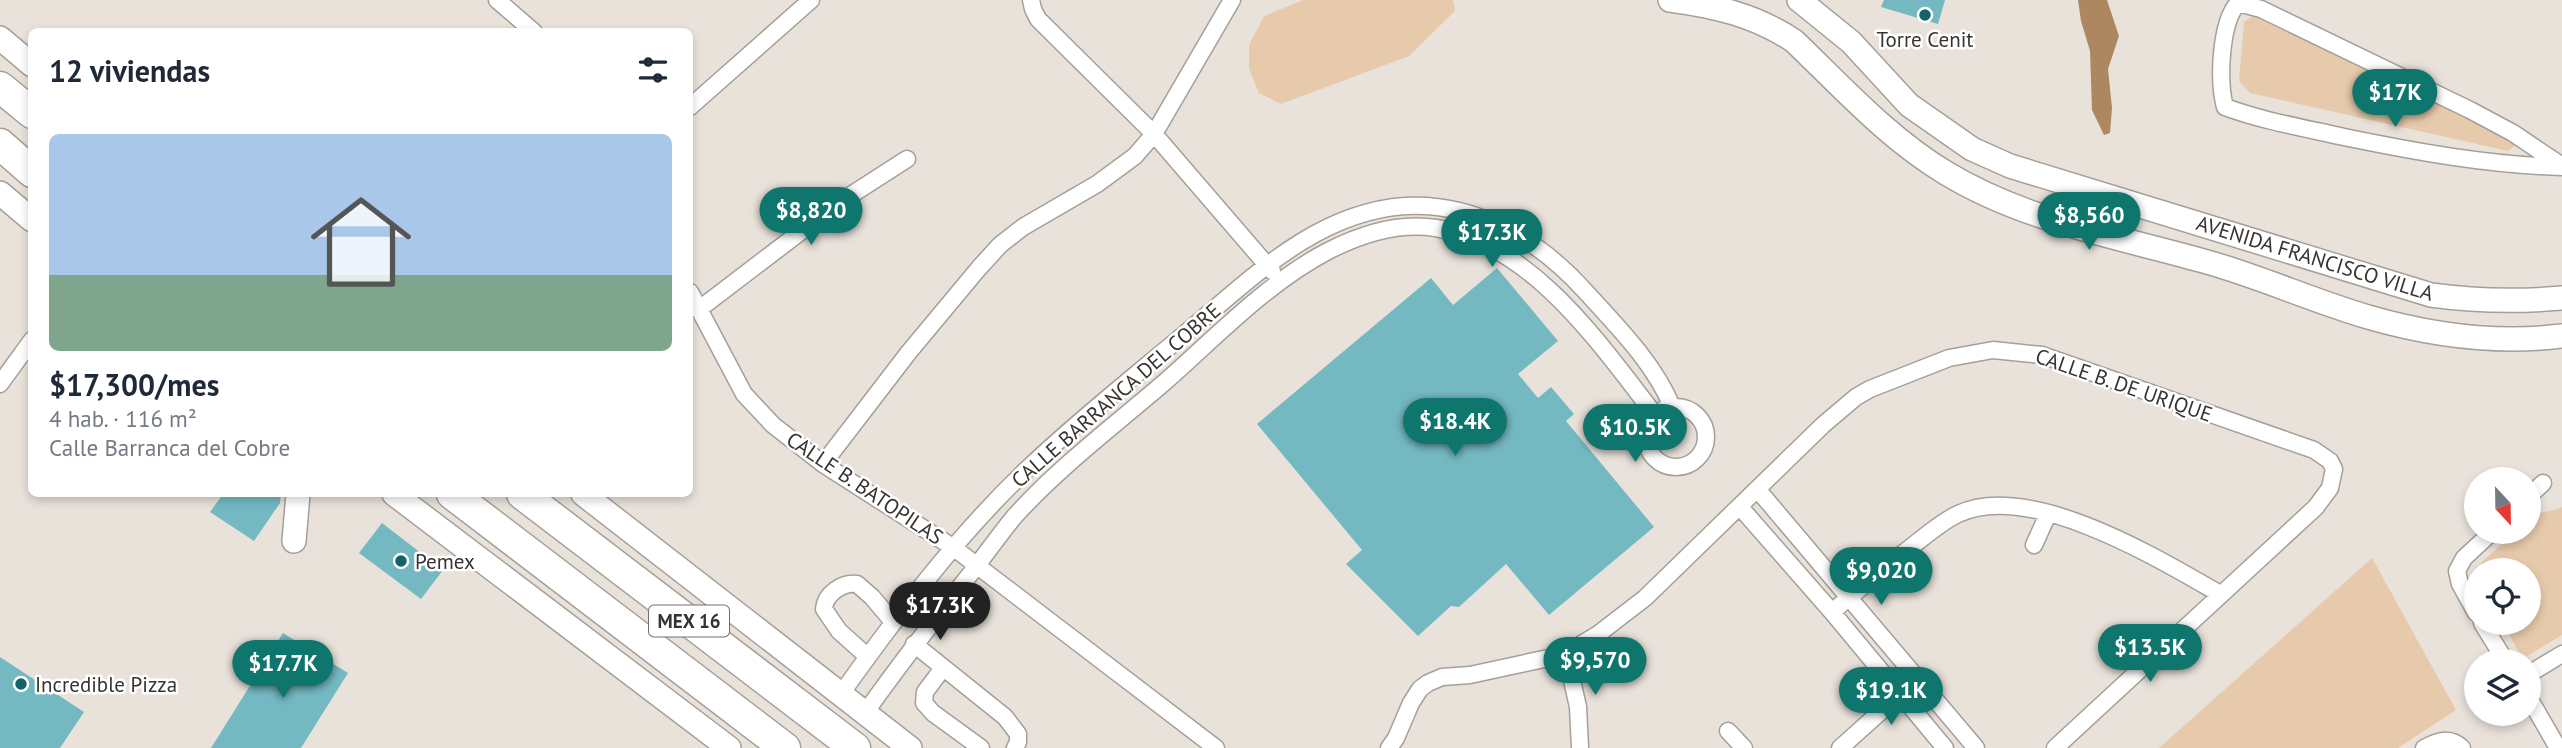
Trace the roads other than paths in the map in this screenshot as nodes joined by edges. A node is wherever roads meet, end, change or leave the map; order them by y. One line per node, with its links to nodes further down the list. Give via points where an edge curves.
1 (497, 0): 7 (street)
2 (811, 0): 11 (street)
3 (1031, 0): 13 (street, via 1038,19)
4 (1232, 0): 13 (street)
5 (1670, 0): 27 (main road, AVENIDA FRANCISCO VILLA, via 1721,8 1776,29 1915,154 2006,204 2412,328 2501,338)
6 (1799, 0): 24 (main road, AVENIDA FRANCISCO VILLA, via 1851,41 1909,105 1972,149 2010,166 2431,295 2476,301)
7 (529, 28)
8 (0, 38): 9 (main road)
9 (28, 62)
10 (0, 87): 12 (highway)
11 (693, 104)
12 (28, 110)
13 (1154, 134): 22 (street); 34 (street, via 1118,170 1000,246)
14 (0, 144): 17 (highway)
15 (907, 159): 26 (street, via 837,204)
16 (2562, 167): 16 (street, via 2510,166 2427,155 2225,107 2221,81 2230,13 2238,3 2262,9 2470,110)
17 (28, 168)
18 (0, 193): 20 (main road)
19 (1382, 210): 21 (street); 22 (street, CALLE BARRANCA DEL COBRE, via 1324,228); 30 (street, CALLE BARRANCA DEL COBRE, via 1425,206 1468,213 1532,244 1556,261 1620,329 1657,378)
20 (28, 217)
21 (1387, 229): 23 (street, CALLE BARRANCA DEL COBRE, via 1330,250); 31 (street, CALLE BARRANCA DEL COBRE, via 1409,226 1458,233 1519,263 1570,312)
22 (1267, 265): 23 (street); 32 (street, CALLE BARRANCA DEL COBRE)
23 (1280, 281): 33 (street, CALLE BARRANCA DEL COBRE)
24 (2562, 298)
25 (693, 299): 26 (street, CALLE B. BATOPILAS)
26 (698, 310): 34 (street, CALLE B. BATOPILAS, via 744,394)
27 (2562, 336)
28 (28, 346): 29 (street)
29 (0, 384)
30 (1672, 407): 31 (street); 31 (street, via 1689,409 1705,428 1706,445 1689,464 1672,467 1652,456 1646,437)
31 (1655, 415)
32 (1058, 440): 33 (street); 46 (street, CALLE BARRANCA DEL COBRE)
33 (1075, 458): 49 (street, CALLE BARRANCA DEL COBRE, via 1016,516)
34 (823, 464): 46 (street, CALLE B. BATOPILAS)
35 (1758, 490): 41 (street, CALLE B. DE URIQUE); 51 (street, CALLE B. DE URIQUE, via 1823,425 1870,389 1969,353 2004,350 2042,355 2314,450 2330,461 2334,469 2330,488 2316,507); 52 (street)
36 (298, 497): 43 (main road)
37 (398, 497): 68 (main road)
38 (456, 497): 69 (highway, MEX 16)
39 (526, 497): 70 (highway, MEX 16)
40 (587, 497): 62 (main road)
41 (1740, 507): 53 (street); 56 (street, CALLE B. DE URIQUE, via 1645,598)
42 (2048, 514): 45 (street); 51 (street, via 2150,554); 52 (street, via 1993,505 1957,514)
43 (294, 541)
44 (2479, 544): 47 (street)
45 (2034, 545)
46 (954, 548): 49 (street, CALLE B. BATOPILAS); 54 (street, CALLE BARRANCA DEL COBRE)
47 (2464, 558)
48 (2464, 558): 50 (street, via 2457,571)
49 (977, 566): 55 (street, CALLE BARRANCA DEL COBRE); 74 (street, CALLE B. BATOPILAS)
50 (2464, 591)
51 (2220, 594): 81 (street, CALLE B. DE URIQUE)
52 (1849, 597): 53 (street); 61 (street)
53 (1832, 612): 63 (street)
54 (893, 622): 58 (street, CALLE BARRANCA DEL COBRE); 58 (street, via 856,584 843,586 827,598 823,606 830,620)
55 (914, 644): 60 (street); 64 (street, CALLE BARRANCA DEL COBRE)
56 (1566, 653): 75 (street, CALLE B. DE URIQUE, via 1428,683 1411,703); 76 (street, via 1578,707)
57 (2562, 654): 59 (street)
58 (867, 657): 62 (street, CALLE BARRANCA DEL COBRE)
59 (2541, 667)
60 (943, 668): 72 (street, via 925,692 924,703); 73 (street, via 1005,717 1014,727)
61 (1917, 679): 63 (street); 80 (street)
62 (841, 694): 64 (main road)
63 (1900, 694): 78 (street); 79 (street)
64 (864, 713): 71 (main road)
65 (2541, 719): 83 (street)
66 (1728, 731): 77 (street)
67 (2457, 745): 82 (street, via 2442,741)
68 (729, 748)
69 (785, 748)
70 (855, 748)
71 (910, 748)
72 (981, 748)
73 (1016, 748)
74 (1216, 748)
75 (1389, 748)
76 (1580, 748)
77 (1744, 748)
78 (1840, 748)
79 (1945, 748)
80 (1976, 748)
81 (2055, 748)
82 (2424, 748)
83 (2558, 748)

